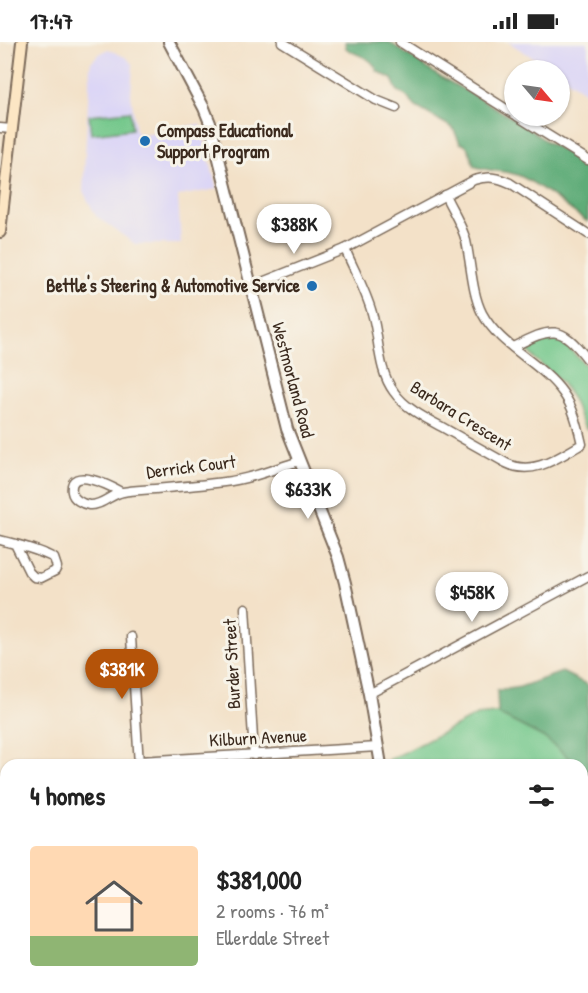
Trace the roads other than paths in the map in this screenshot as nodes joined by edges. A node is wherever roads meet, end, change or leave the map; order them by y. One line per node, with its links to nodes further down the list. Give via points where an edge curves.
1 (22, 42): 8 (main road)
2 (169, 42): 14 (street, Westmorland Road, via 210,123)
3 (282, 42): 5 (street, via 377,101)
4 (399, 42): 6 (street)
5 (396, 108)
6 (504, 108)
7 (534, 126): 9 (street)
8 (6, 128): 11 (main road)
9 (588, 159)
10 (446, 195): 12 (street, via 474,180 501,178); 13 (street); 15 (street, Barbara Crescent, via 465,239 481,310)
11 (0, 232)
12 (588, 234)
13 (345, 249): 14 (street); 17 (street, Barbara Crescent, via 370,305 384,375 406,405 516,467 541,466)
14 (252, 286): 18 (street, Westmorland Road, via 287,429)
15 (513, 347): 16 (street, via 538,334 553,332 565,336); 17 (street, Barbara Crescent, via 564,393)
16 (588, 360)
17 (585, 443)
18 (299, 461): 19 (street, Derrick Court, via 224,482); 25 (street, Westmorland Road, via 338,557)
19 (121, 492): 19 (street, Derrick Court, via 88,478 79,479 72,489 75,498 91,505)
20 (0, 540): 21 (street)
21 (15, 544): 21 (street, via 54,558 55,571 41,578 32,576)
22 (588, 576): 25 (street)
23 (245, 608): 27 (street, Burder Street)
24 (131, 637): 28 (street)
25 (369, 694): 26 (street, Westmorland Road)
26 (378, 747): 27 (street, Kilburn Avenue); 30 (street, Westmorland Road)
27 (254, 755): 29 (street, Kilburn Avenue)
28 (139, 759)
29 (196, 759)
30 (380, 759)

